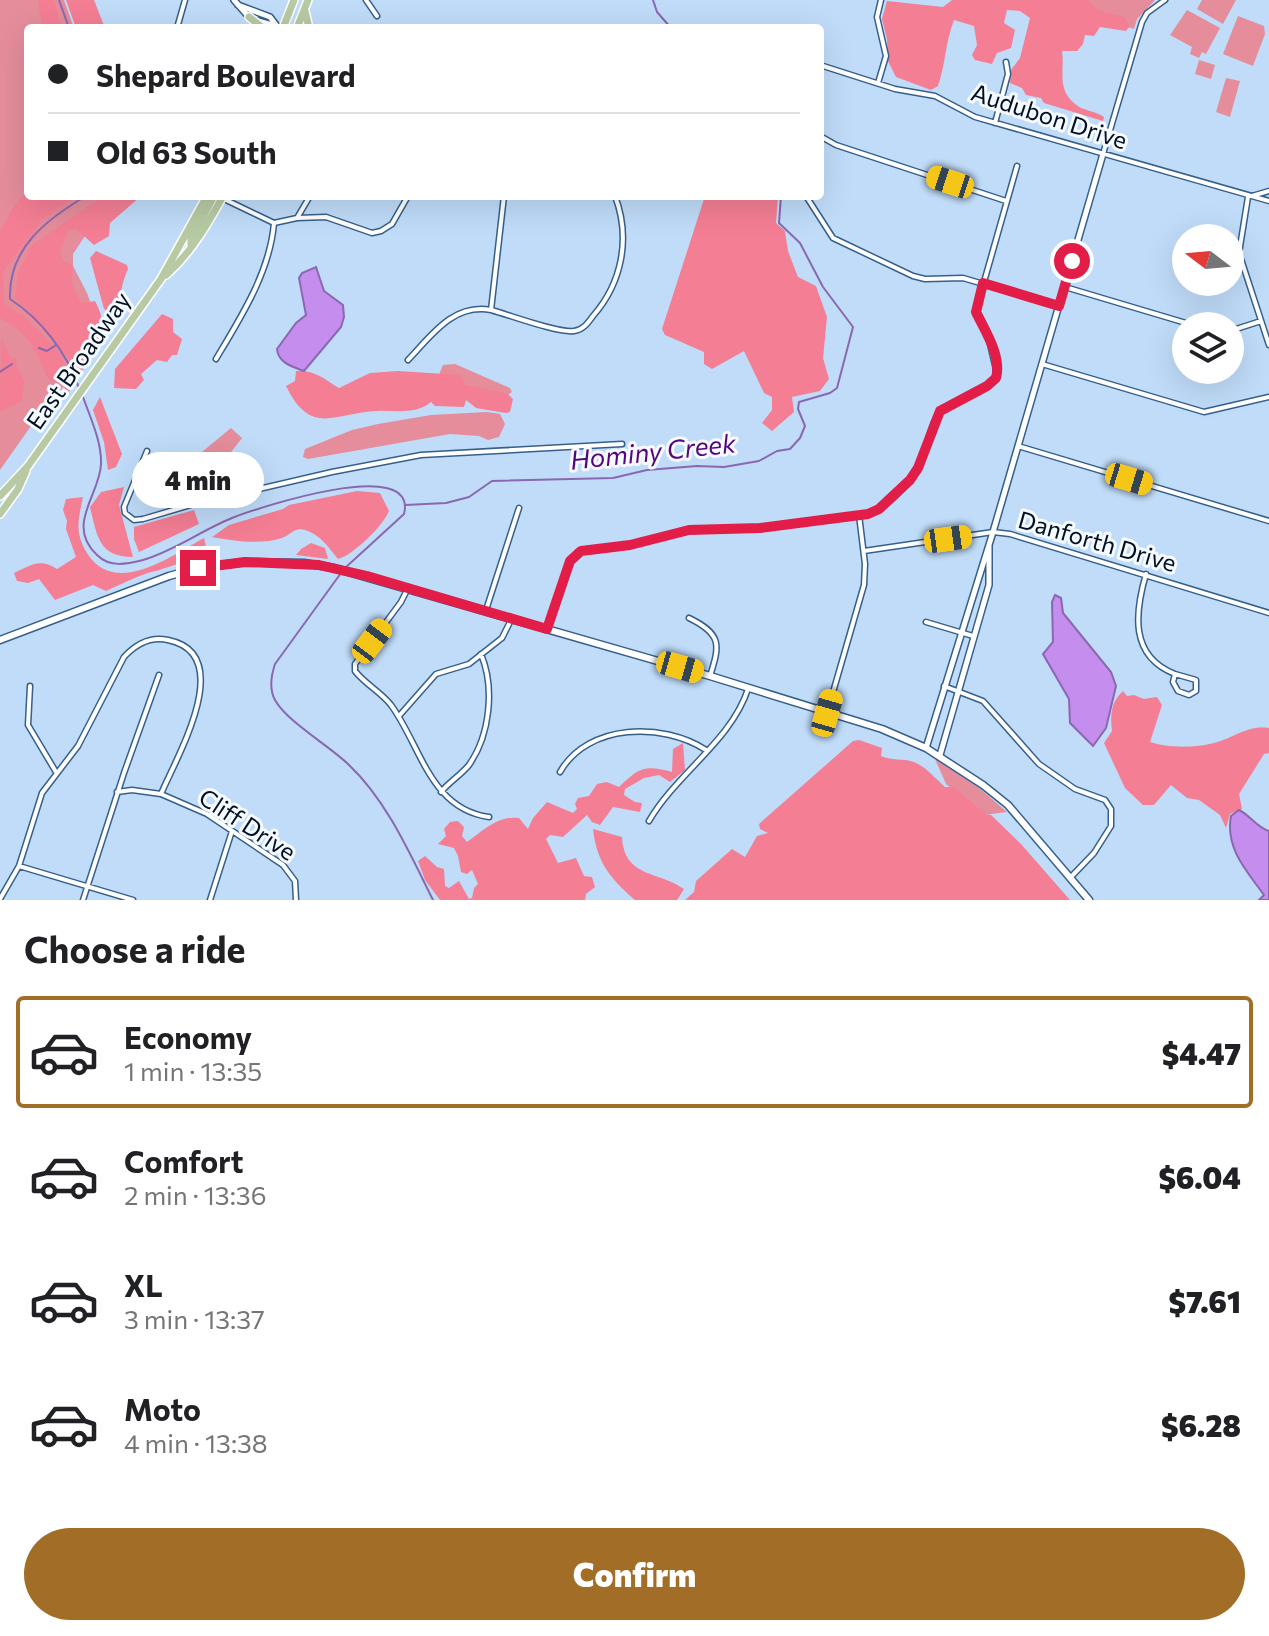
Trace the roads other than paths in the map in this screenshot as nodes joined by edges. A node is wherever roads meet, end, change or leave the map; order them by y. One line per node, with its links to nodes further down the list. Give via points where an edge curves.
1 (185, 0): 10 (street)
2 (294, 0): 14 (main road)
3 (366, 0): 8 (street)
4 (881, 0): 19 (street, via 877,17 886,56)
5 (1165, 0): 22 (street, via 1142,22)
6 (236, 2): 9 (street); 13 (street)
7 (307, 4): 15 (main road); 16 (main road)
8 (377, 16)
9 (249, 17): 11 (main road); 12 (street)
10 (178, 24)
11 (258, 24)
12 (265, 24)
13 (278, 24)
14 (282, 24)
15 (299, 24)
16 (309, 24)
17 (1006, 62): 20 (street, via 1008,74)
18 (824, 66): 19 (street, Audubon Drive)
19 (878, 83): 20 (street, Audubon Drive, via 935,96)
20 (995, 123): 22 (street, Audubon Drive)
21 (824, 138): 34 (street)
22 (1103, 154): 25 (street, Audubon Drive); 40 (street)
23 (1017, 166): 34 (street)
24 (1269, 191): 25 (street)
25 (1250, 196): 35 (street, Audubon Drive); 44 (street, via 1239,253)
26 (205, 200): 38 (main road, East Broadway)
27 (219, 200): 38 (main road, East Broadway, via 205,229)
28 (226, 200): 37 (street)
29 (308, 200): 36 (street)
30 (406, 200): 36 (street, via 392,224 376,233 326,217)
31 (504, 200): 42 (street)
32 (616, 200): 42 (street, via 624,250 612,291 580,330)
33 (808, 200): 39 (street, via 837,241 919,278)
34 (1006, 201): 39 (street)
35 (1269, 201)
36 (297, 218): 37 (street)
37 (274, 223): 47 (street, via 256,287)
38 (161, 279): 54 (main road, East Broadway)
39 (983, 283): 41 (street); 60 (street, via 976,312 992,346 996,378 940,411 910,480 879,509)
40 (1065, 287): 41 (street); 43 (street)
41 (1059, 306): 49 (street)
42 (491, 310): 48 (street, via 474,308 445,320)
43 (1172, 319)
44 (1261, 321): 45 (street); 46 (street)
45 (1244, 326)
46 (1269, 345)
47 (216, 359)
48 (408, 360)
49 (1042, 364): 50 (street, via 1204,412); 52 (street)
50 (1269, 397)
51 (622, 444): 53 (street, via 421,455 134,520 124,507)
52 (1018, 446): 61 (street); 62 (street)
53 (147, 451)
54 (28, 466): 55 (main road, East Broadway); 59 (main road, East Broadway)
55 (9, 483): 56 (main road, East Broadway); 57 (main road)
56 (0, 496)
57 (0, 505)
58 (519, 508): 67 (street)
59 (0, 514)
60 (859, 515): 64 (street); 72 (street, via 760,528 689,530 578,552 568,565)
61 (1269, 521)
62 (993, 532): 63 (street); 64 (street, Danforth Drive); 65 (street, Danforth Drive)
63 (989, 545): 73 (street); 74 (street, via 989,585)
64 (864, 551): 84 (street, via 862,596)
65 (1146, 574): 68 (street, Danforth Drive); 77 (street, via 1136,619 1139,634 1155,661)
66 (408, 588): 67 (main road); 75 (main road, via 319,565 245,562 169,576); 85 (street, via 354,667)
67 (486, 610): 70 (main road)
68 (1269, 613)
69 (689, 618): 79 (street, via 718,642)
70 (511, 619): 72 (main road); 76 (street, via 505,635)
71 (926, 622): 73 (street)
72 (547, 629): 79 (main road)
73 (960, 632): 74 (street); 81 (street)
74 (974, 637): 83 (street)
75 (0, 640)
76 (481, 654): 85 (street, via 469,664 436,674); 92 (street, via 490,680 488,711 470,763)
77 (1175, 674): 77 (street, via 1196,680 1196,691 1178,691)
78 (159, 675): 91 (street)
79 (710, 676): 82 (main road)
80 (30, 686): 89 (street, via 28,725)
81 (944, 686): 83 (street); 86 (street)
82 (748, 689): 84 (main road); 87 (street, via 737,717)
83 (958, 690): 88 (street); 98 (street, via 983,701 1039,764 1075,789 1105,800 1111,809 1111,826)
84 (827, 713): 86 (main road)
85 (399, 716): 92 (street)
86 (926, 748): 88 (main road)
87 (706, 750): 90 (street, via 677,737 617,734 580,750); 95 (street)
88 (940, 755): 98 (main road, via 1008,805)
89 (56, 772): 93 (street, Cliff Drive, via 78,746 124,657 144,641 168,640 192,654 202,681 192,721); 97 (street, Cliff Drive, via 37,803)
90 (560, 772)
91 (117, 792): 93 (street, Cliff Drive); 99 (street)
92 (441, 792): 94 (street, via 476,815)
93 (161, 794): 96 (street, Cliff Drive)
94 (489, 817)
95 (649, 821)
96 (232, 831): 103 (street); 104 (street, Cliff Drive, via 290,871)
97 (19, 866): 99 (street); 100 (street, Cliff Drive)
98 (1070, 878): 105 (main road)
99 (87, 886): 101 (street); 102 (street)
100 (0, 899)
101 (83, 900)
102 (133, 900)
103 (210, 900)
104 (297, 900)
105 (1089, 900)

